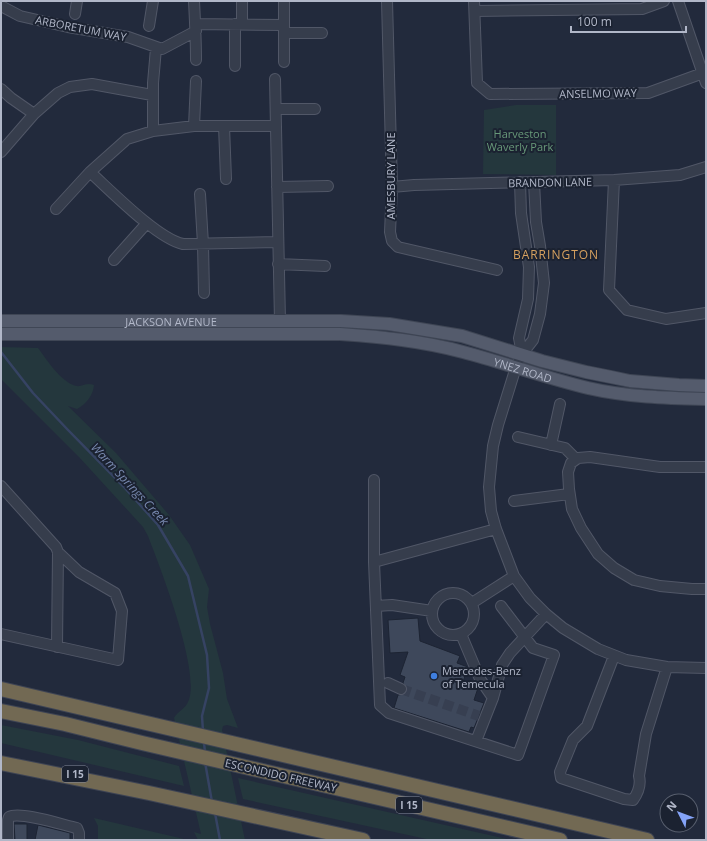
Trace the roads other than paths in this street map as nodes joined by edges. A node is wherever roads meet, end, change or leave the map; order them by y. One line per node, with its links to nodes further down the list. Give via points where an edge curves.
1 (77, 1): 11 (street)
2 (153, 1): 13 (street)
3 (194, 1): 14 (street)
4 (242, 1): 12 (street)
5 (284, 1): 15 (street)
6 (387, 1): 42 (street, AMESBURY LANE)
7 (664, 1): 10 (street, via 642,9)
8 (678, 1): 22 (street)
9 (1, 6): 17 (street, ARBORETUM WAY, via 20,16 128,37)
10 (475, 6): 22 (street, ANSELMO WAY, via 477,83 490,94 648,93)
11 (75, 14)
12 (239, 24): 14 (street); 15 (street); 20 (street)
13 (149, 26)
14 (195, 27): 17 (street); 18 (street)
15 (284, 29): 16 (street); 19 (street)
16 (322, 33)
17 (159, 49): 25 (street)
18 (196, 60)
19 (284, 62)
20 (235, 66)
21 (275, 78): 26 (street)
22 (704, 78)
23 (196, 81): 29 (street)
24 (1, 89): 28 (street)
25 (148, 94): 28 (street, via 92,84 70,87 58,93); 32 (street)
26 (276, 109): 27 (street); 31 (street)
27 (315, 109)
28 (34, 114): 33 (street)
29 (194, 126): 30 (street); 32 (street)
30 (224, 126): 31 (street); 36 (street)
31 (276, 126): 41 (street)
32 (153, 131): 35 (street, via 127,139)
33 (1, 152)
34 (706, 167): 37 (street, BRANDON LANE, via 680,175)
35 (90, 172): 44 (street); 45 (street)
36 (226, 179)
37 (614, 180): 39 (street, BRANDON LANE); 53 (street, via 609,290 627,310 666,319)
38 (520, 182): 39 (street, BRANDON LANE); 42 (street, BRANDON LANE); 61 (street, via 521,213 529,267 528,299 519,338)
39 (534, 182): 61 (street, via 544,283 533,340)
40 (328, 186): 41 (street)
41 (277, 187): 46 (street)
42 (392, 187): 51 (street, AMESBURY LANE, via 390,232 392,241 398,247)
43 (200, 194): 47 (street)
44 (56, 209)
45 (147, 223): 47 (street, via 175,242); 48 (street)
46 (278, 242): 47 (street); 49 (street)
47 (203, 244): 52 (street)
48 (114, 260)
49 (278, 264): 50 (street); 56 (street)
50 (325, 266)
51 (497, 270)
52 (204, 293)
53 (706, 313)
54 (1, 321): 55 (main road, JACKSON AVENUE)
55 (211, 321): 56 (main road, JACKSON AVENUE); 59 (main road)
56 (280, 321): 57 (main road, JACKSON AVENUE)
57 (341, 322): 61 (main road, YNEZ ROAD, via 389,324 441,332)
58 (1, 334): 59 (main road, JACKSON AVENUE)
59 (211, 334): 60 (main road, JACKSON AVENUE)
60 (340, 334): 62 (main road, YNEZ ROAD, via 428,344)
61 (522, 354): 62 (street); 63 (main road, YNEZ ROAD, via 630,381)
62 (516, 367): 64 (main road, YNEZ ROAD, via 590,388 656,398); 74 (street, via 498,425 491,459 489,487 491,512)
63 (706, 386)
64 (706, 399)
65 (560, 404): 67 (street)
66 (518, 437): 67 (street)
67 (550, 445): 68 (street, via 565,448)
68 (576, 459): 69 (street, via 590,457 660,467); 72 (street, via 571,463 568,472)
69 (706, 467)
70 (374, 480): 76 (street)
71 (1, 486): 75 (street)
72 (570, 494): 73 (street); 78 (street, via 572,509 581,528 598,554 614,568 634,580 660,586)
73 (514, 501)
74 (496, 529): 76 (street); 77 (street)
75 (58, 552): 87 (street); 87 (street, via 79,572 115,593 122,611 118,660)
76 (374, 562): 80 (street)
77 (514, 576): 79 (street); 83 (street)
78 (706, 589)
79 (472, 603): 82 (street, via 462,594 449,593 438,599); 85 (street, via 474,621 467,631)
80 (376, 606): 82 (street, via 392,605); 96 (street, via 380,705 389,713)
81 (500, 606): 86 (street)
82 (432, 611): 85 (street, via 432,618 440,631)
83 (546, 614): 86 (street); 88 (street, via 575,636)
84 (1, 634): 87 (street)
85 (461, 634): 94 (street, via 480,679)
86 (525, 637): 94 (street, via 502,665); 96 (street, via 533,648 554,655 518,756)
87 (57, 647)
88 (614, 656): 89 (street); 89 (street, via 587,726 573,740 560,772 561,778 630,800 636,795 640,782 638,776 645,738)
89 (667, 667): 90 (street)
90 (706, 668)
91 (388, 683): 93 (street)
92 (1, 689): 104 (highway)
93 (401, 689)
94 (493, 698): 96 (street, via 482,717)
95 (1, 711): 103 (highway, ESCONDIDO FREEWAY / I 15)
96 (476, 742)
97 (1, 756): 99 (highway, I 15)
98 (1, 763): 99 (highway)
99 (149, 793): 102 (highway, I 15)
100 (8, 840): 101 (street, via 8,820 13,815 77,828)
101 (80, 840)
102 (363, 840)
103 (560, 840)
104 (647, 840)

